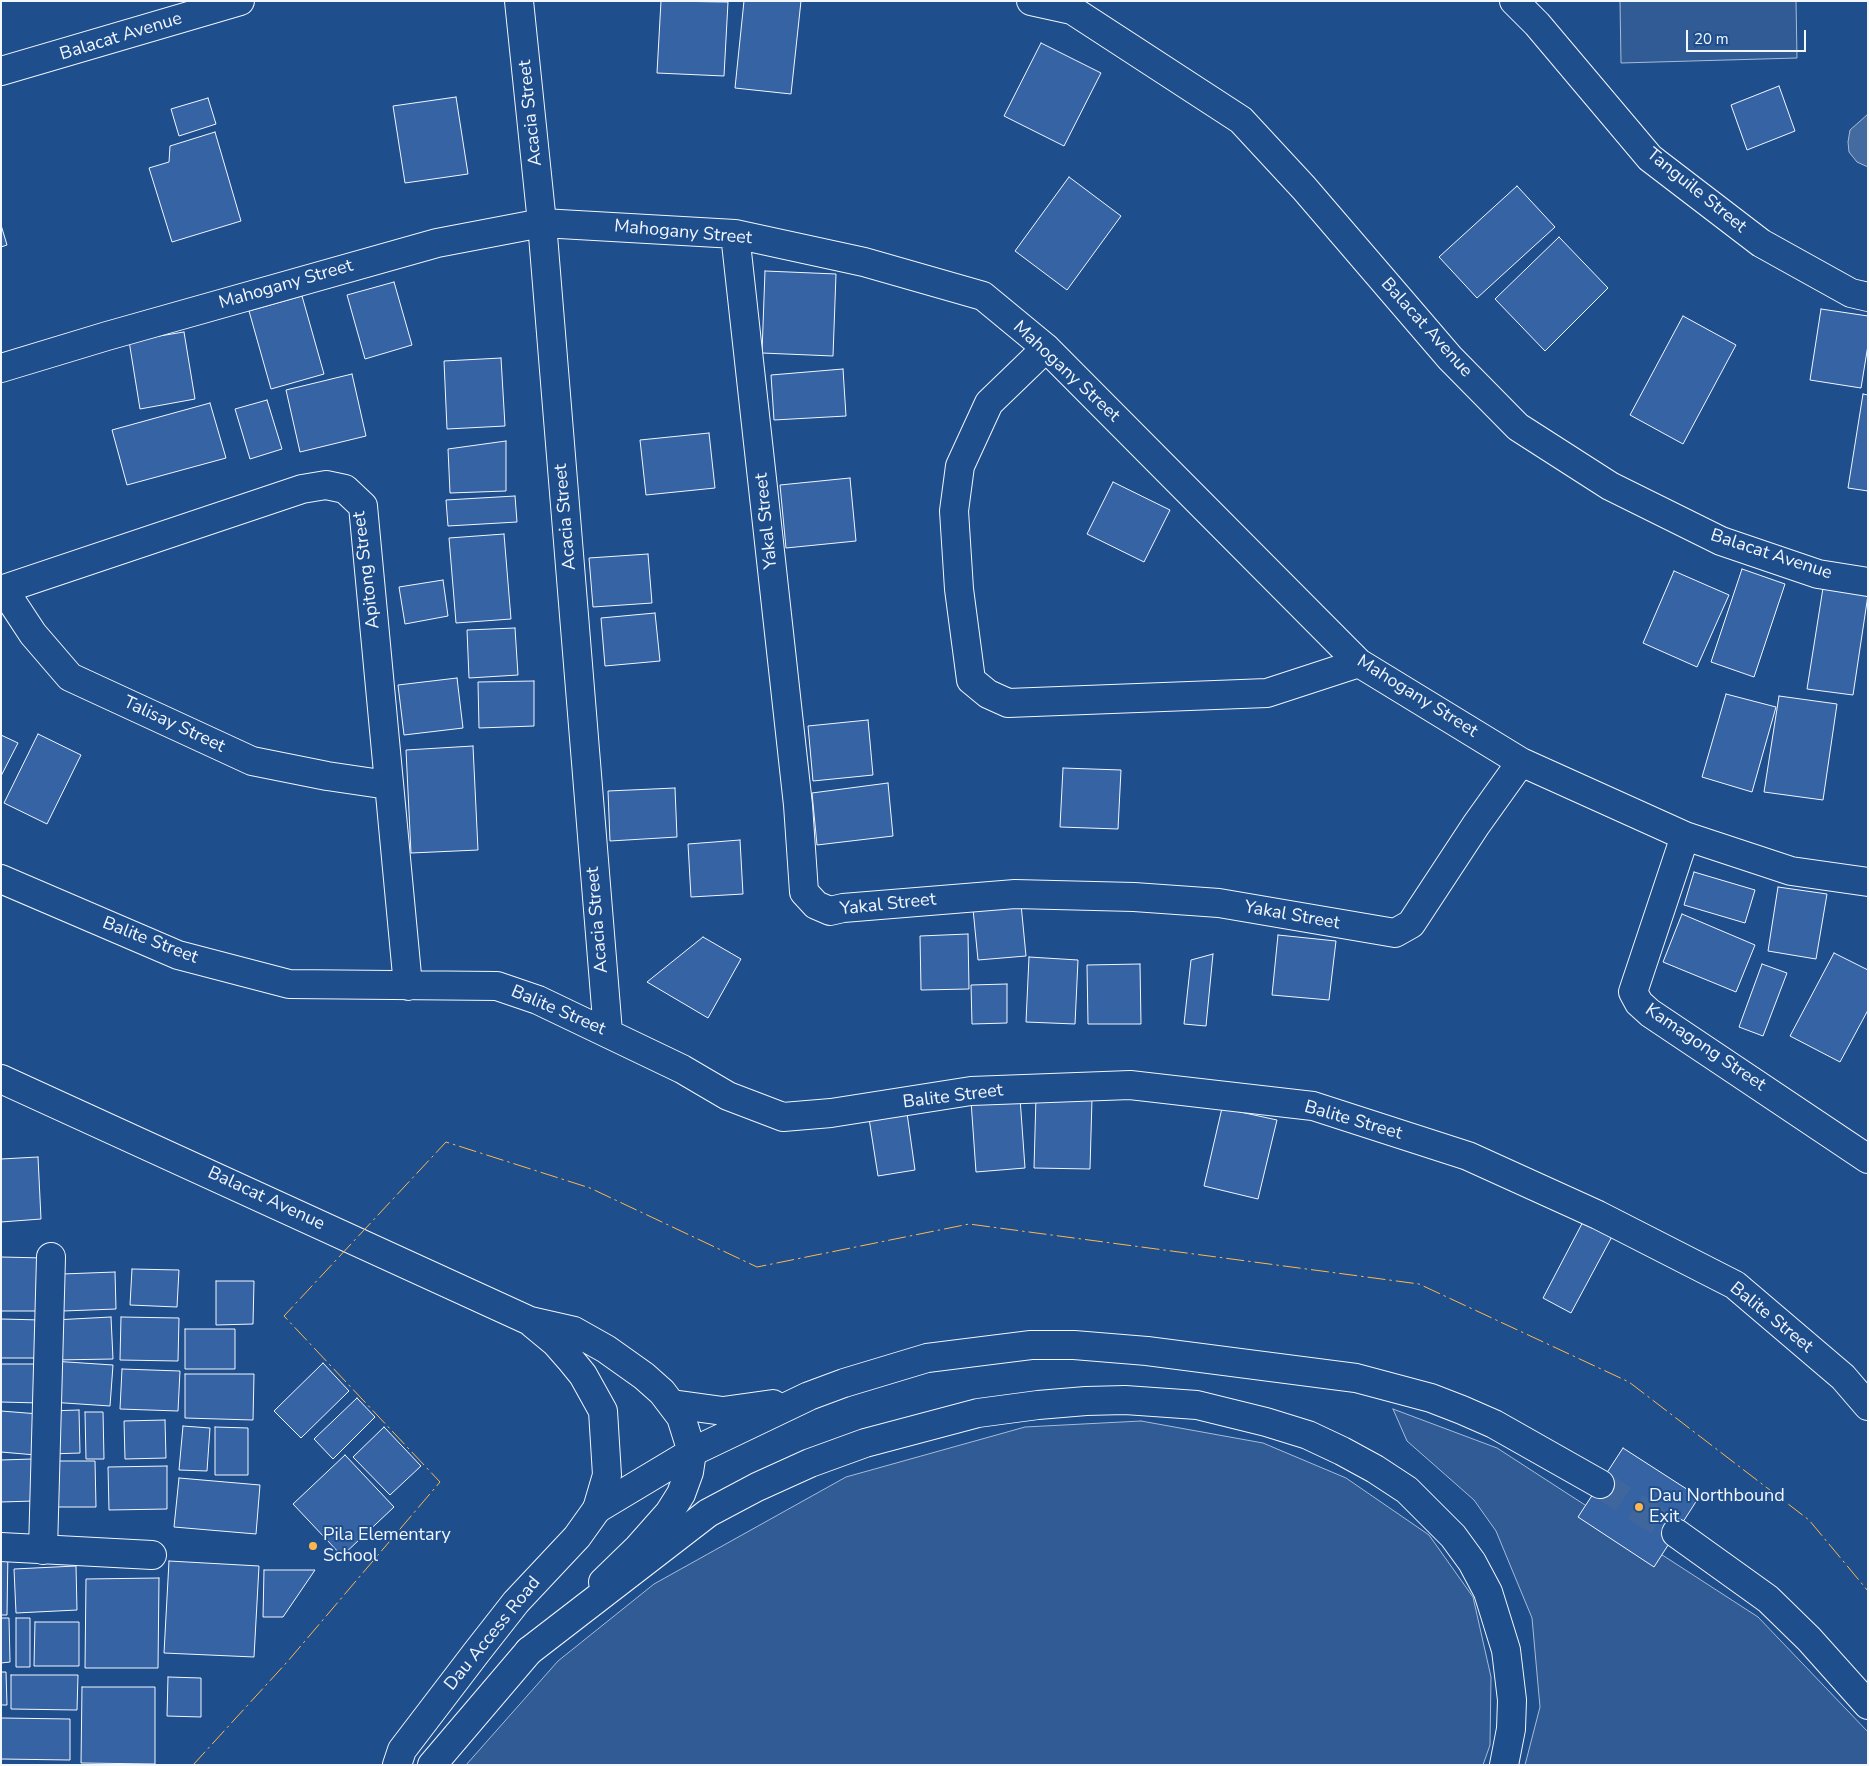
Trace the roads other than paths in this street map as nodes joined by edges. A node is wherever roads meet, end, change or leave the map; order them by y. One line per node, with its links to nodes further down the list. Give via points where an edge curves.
1 (240, 1): 5 (main road, Balacat Avenue)
2 (519, 1): 6 (main road, Acacia Street)
3 (1031, 1): 11 (main road, Balacat Avenue, via 1072,10 1241,120 1450,358 1518,427 1610,486 1720,541 1818,574)
4 (1514, 1): 8 (main road, Tanguile Street, via 1650,158 1761,243 1851,293)
5 (1, 71)
6 (542, 223): 7 (main road, Mahogany Street); 10 (main road, Mahogany Street, via 438,243); 20 (main road, Acacia Street)
7 (736, 234): 9 (main road, Mahogany Street, via 864,262 983,296); 14 (main road, Yakal Street, via 798,805 804,892 816,905 830,912 843,908 1015,894 1134,897 1219,903 1395,933 1411,924)
8 (1868, 297)
9 (1046, 348): 13 (main road, Mahogany Street); 13 (main road, via 989,403 960,466 954,511 959,589 971,680 988,694 1008,703 1267,693)
10 (1, 368)
11 (1868, 582)
12 (2, 590): 15 (main road, Talisay Street, via 33,634 70,677 252,761); 15 (main road, Apitong Street, via 302,489 326,485 345,489 363,506)
13 (1359, 663): 14 (main road, Mahogany Street)
14 (1521, 762): 16 (main road, Mahogany Street)
15 (388, 785): 19 (main road, Apitong Street)
16 (1685, 836): 18 (main road, Mahogany Street, via 1791,871); 22 (main road, Kamagong Street, via 1633,992 1639,1003)
17 (1, 879): 19 (main road, Balite Street, via 178,955 289,984)
18 (1868, 882)
19 (408, 986): 20 (main road, Balite Street, via 497,986 538,1000)
20 (608, 1032): 27 (main road, Balite Street, via 728,1096 783,1117 831,1113 971,1091 1130,1085 1313,1106 1468,1156 1598,1215 1735,1285 1843,1377)
21 (3, 1083): 24 (main road, Balacat Avenue)
22 (1868, 1159)
23 (50, 1257): 33 (main road)
24 (530, 1321): 26 (main road, Balacat Avenue, via 574,1331 590,1340 644,1376); 30 (main road, Balacat Avenue, via 556,1343 583,1375 603,1411 607,1475)
25 (809, 1396): 26 (main road, via 755,1408 723,1411); 28 (main road); 29 (main road, via 927,1358 983,1350 1074,1345 1147,1351 1356,1378 1431,1398 1494,1424)
26 (672, 1404): 28 (main road, Balacat Avenue)
27 (1868, 1406)
28 (692, 1452): 30 (main road); 35 (main road, via 690,1472 669,1513 638,1548)
29 (1600, 1484)
30 (597, 1509): 37 (main road, Dau Access Road, via 577,1537 516,1602 476,1653 402,1750)
31 (1676, 1533): 36 (main road, via 1768,1599)
32 (1, 1547): 33 (main road)
33 (43, 1550): 34 (main road)
34 (152, 1555)
35 (529, 1652): 38 (main road, Dau Access Road); 39 (main road, via 708,1513 757,1486 828,1456 926,1426 978,1413 1021,1407 1125,1400 1197,1405 1274,1424 1342,1451 1408,1490 1453,1536 1488,1592 1506,1650 1512,1729)
36 (1868, 1705)
37 (397, 1765)
38 (432, 1765)
39 (1504, 1765)

